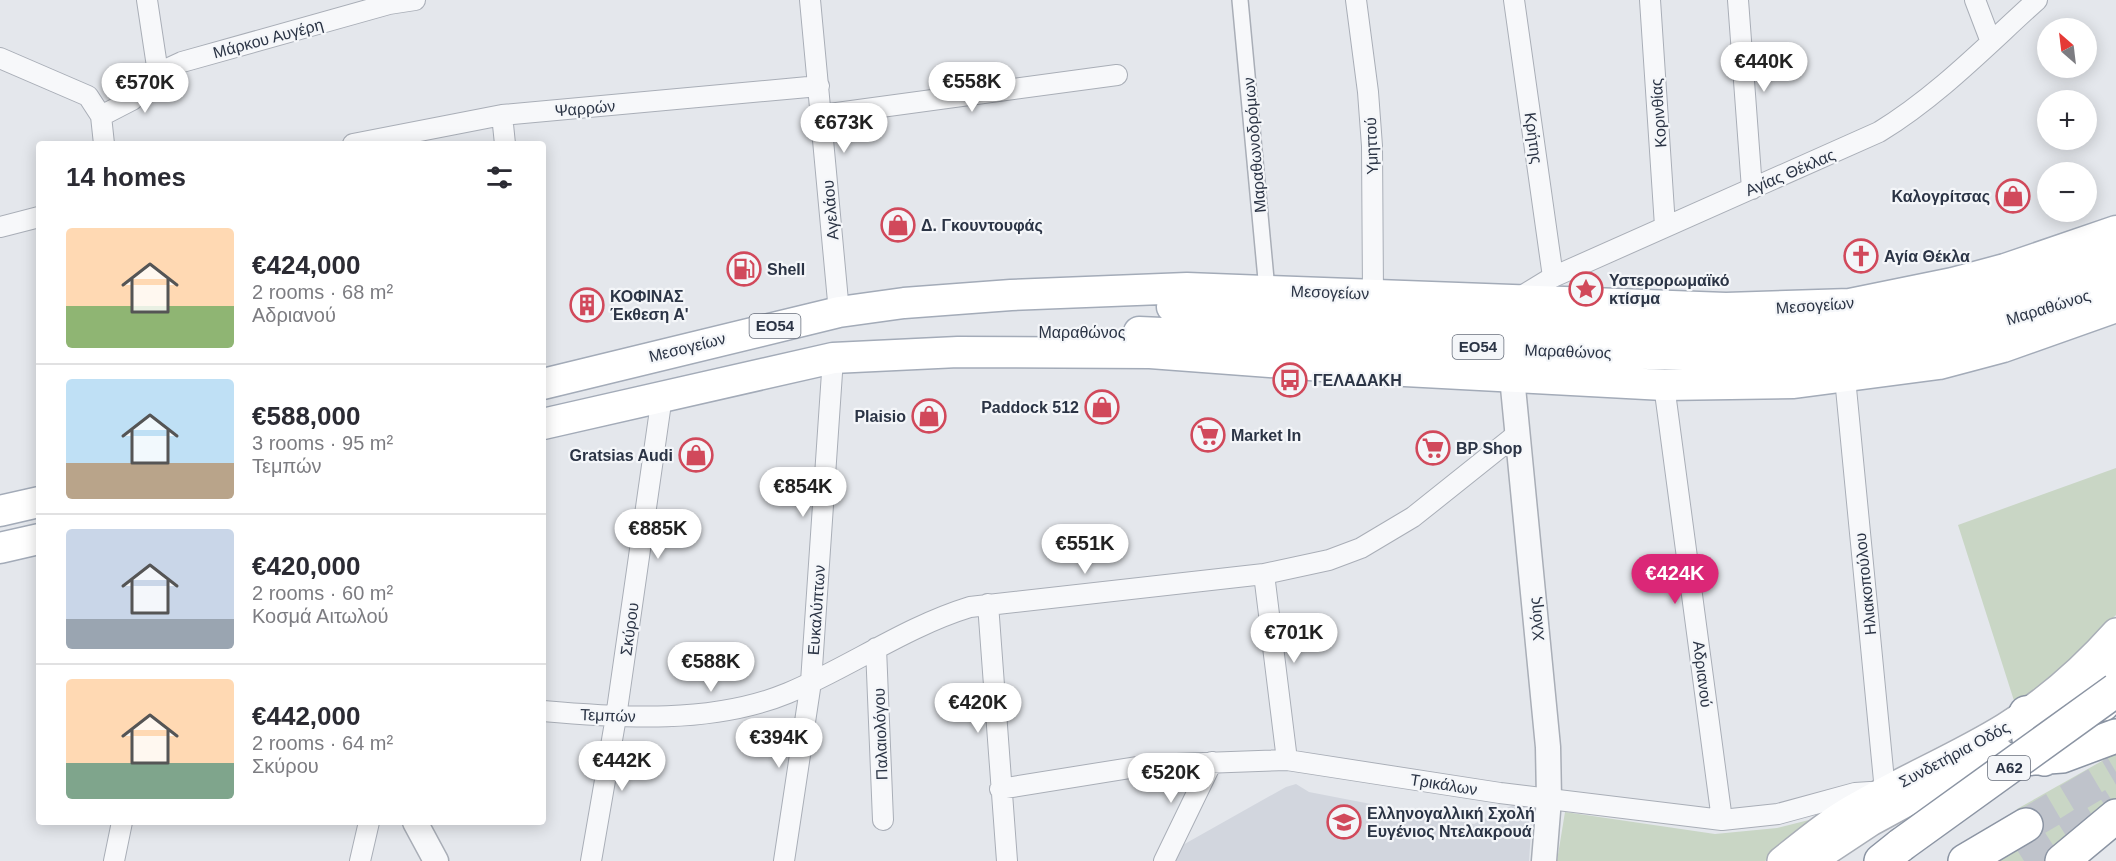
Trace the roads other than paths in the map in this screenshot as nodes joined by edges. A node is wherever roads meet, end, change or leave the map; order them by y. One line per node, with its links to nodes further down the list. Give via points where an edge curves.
1 (147, 0): 13 (street)
2 (415, 0): 13 (street, Μάρκου Αυγέρη, via 274,35)
3 (810, 0): 15 (street, Αγελάου)
4 (1240, 0): 30 (street, Μαραθωνοδρόμων)
5 (1356, 0): 31 (street, Υμηττού, via 1371,135)
6 (1514, 0): 28 (street, Κρήτης)
7 (1650, 0): 24 (street, Κορινθίας)
8 (1738, 0): 22 (street)
9 (1975, 0): 11 (street)
10 (2037, 0): 11 (street, Αγίας Θέκλας)
11 (1991, 42): 22 (street, Αγίας Θέκλας, via 1903,118 1854,145)
12 (0, 58): 18 (street, via 82,92 94,102)
13 (158, 73): 18 (street, Μάρκου Αυγέρη, via 132,100)
14 (1117, 75): 17 (street)
15 (819, 86): 16 (street, Ψαρρών); 17 (street, Αγελάου)
16 (502, 115): 20 (street, Ψαρρών); 21 (street)
17 (822, 115): 35 (street, Αγελάου)
18 (101, 116): 19 (street)
19 (104, 141)
20 (368, 141)
21 (505, 141)
22 (1752, 189): 24 (street, Αγίας Θέκλας)
23 (36, 218): 25 (street)
24 (1665, 226): 28 (street, Αγίας Θέκλας)
25 (0, 227)
26 (2116, 231): 33 (main road, Μεσογείων / ΕΟ54, via 1974,278 1850,304 1726,308)
27 (2116, 257): 32 (main road, Μαραθώνος / ΕΟ54, via 1923,315 1808,331 1694,332 1192,308)
28 (1553, 277): 33 (street, Αγίας Θέκλας)
29 (2116, 285): 36 (main road, Μαραθώνος / ΕΟ54, via 1982,327 1898,346 1854,351 1705,356 1131,332 1023,332 938,336)
30 (1267, 290): 31 (main road, Μεσογείων / ΕΟ54); 32 (main road, Μεσογείων / ΕΟ54, via 1187,288)
31 (1373, 294): 33 (main road, Μεσογείων / ΕΟ54)
32 (1011, 295): 35 (main road, Μεσογείων / ΕΟ54)
33 (1515, 300)
34 (2116, 307): 38 (main road, ΕΟ54, via 1970,357)
35 (839, 312): 39 (main road, Μεσογείων / ΕΟ54)
36 (833, 357): 37 (main road, ΕΟ54, via 958,352 1150,352); 41 (main road, ΕΟ54); 53 (street, Ευκαλύπτων)
37 (1512, 376): 40 (main road, ΕΟ54); 43 (street, Χλόης)
38 (1845, 378): 40 (main road, ΕΟ54, via 1794,383); 65 (street, Ηλιακοπούλου)
39 (546, 383)
40 (1664, 385): 69 (street, Αδριανού)
41 (662, 396): 42 (main road, ΕΟ54); 58 (street, Σκύρου)
42 (546, 423)
43 (1517, 434): 48 (street, Τεμπών, via 1387,535 1329,560); 66 (street, Χλόης, via 1548,747)
44 (36, 503): 45 (main road)
45 (0, 511)
46 (36, 540): 47 (main road)
47 (0, 548)
48 (1264, 574): 49 (street, Τεμπών); 61 (street)
49 (988, 604): 51 (street, Τεμπών, via 930,620); 64 (street)
50 (2116, 632): 59 (main road, Συνδετήρια Οδός, via 2078,672)
51 (876, 648): 53 (street, Τεμπών); 68 (street, Παλαιολόγου)
52 (2116, 666): 54 (highway, via 2112,680); 57 (main road)
53 (811, 681): 58 (street, Τεμπών, via 738,709); 79 (street, Ευκαλύπτων)
54 (2116, 690): 74 (highway, Α62, bridge)
55 (2116, 702): 57 (highway)
56 (546, 711): 58 (street, Τεμπών)
57 (2061, 711): 59 (highway)
58 (616, 717): 78 (street, Σκύρου)
59 (2032, 736): 60 (highway, via 2068,754); 63 (highway); 65 (main road, Συνδετήρια Οδός, via 1968,748)
60 (2116, 736)
61 (1287, 760): 62 (street, Τρικάλων); 66 (street, Τρικάλων)
62 (1212, 762): 64 (street, Τρικάλων, via 1149,765); 81 (street)
63 (1983, 762): 84 (main road, Συνδετήρια Οδός, via 1871,822)
64 (1000, 789): 80 (street)
65 (1885, 790): 69 (street, Τρικάλων, via 1855,793 1778,814); 83 (main road, Συνδετήρια Οδός, via 1821,830)
66 (1549, 799): 69 (street, Τρικάλων); 82 (street, Χλόης)
67 (2116, 816): 86 (highway)
68 (883, 820)
69 (1722, 820)
70 (121, 825): 75 (street)
71 (368, 825): 76 (street)
72 (417, 825): 77 (street)
73 (2026, 825): 85 (highway)
74 (1891, 853)
75 (114, 861)
76 (360, 861)
77 (436, 861)
78 (591, 861)
79 (784, 861)
80 (1007, 861)
81 (1164, 861)
82 (1544, 861)
83 (1781, 861)
84 (1812, 861)
85 (1965, 861)
86 (2062, 861)

